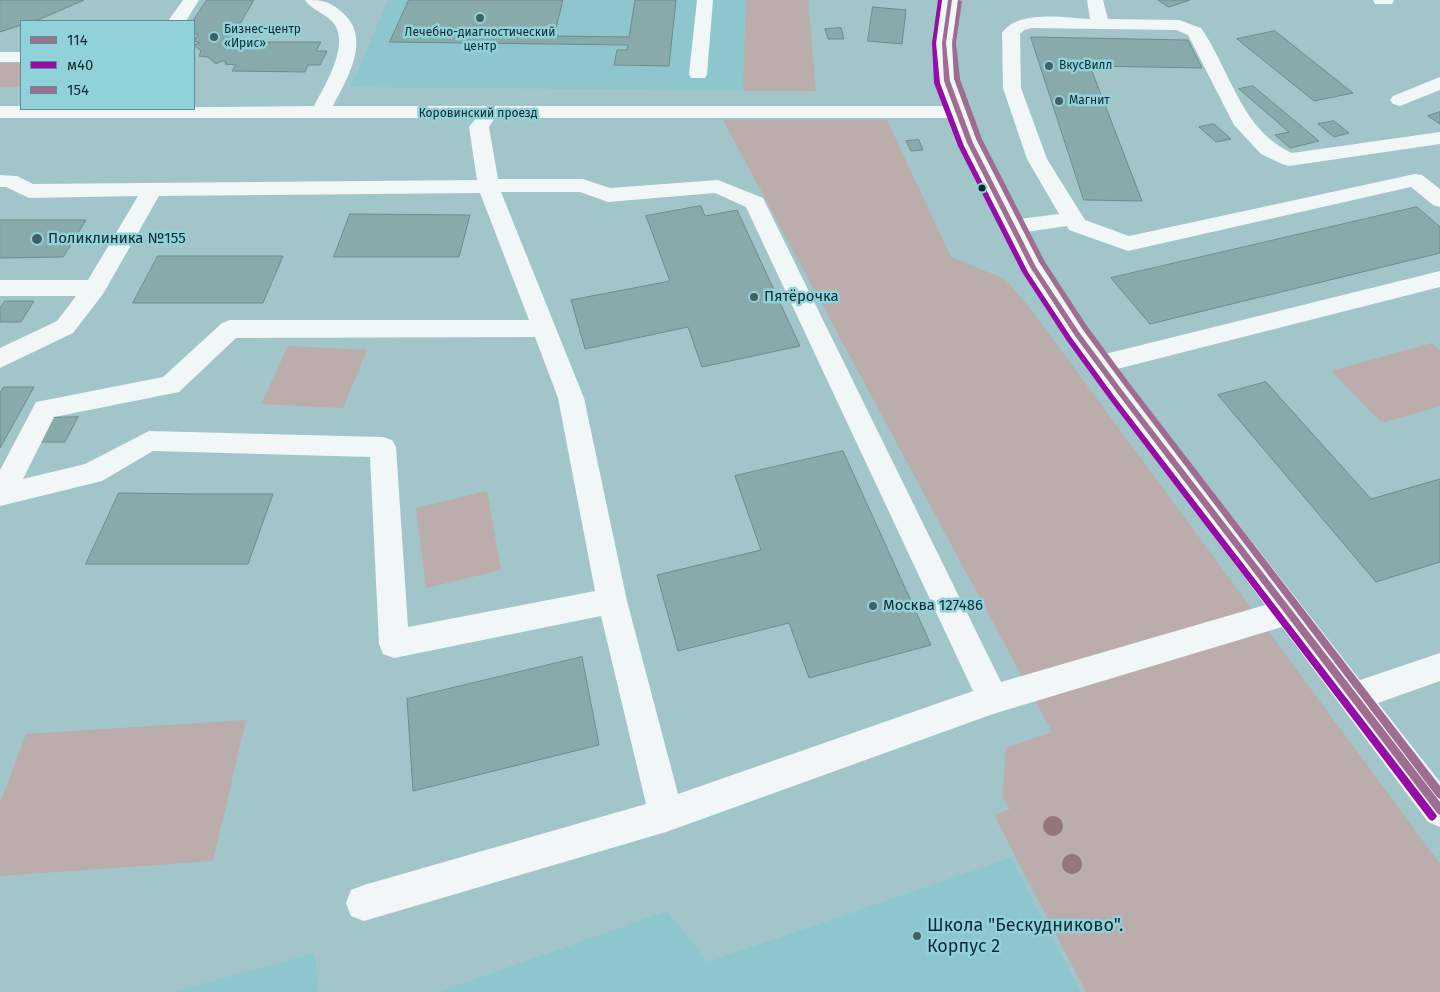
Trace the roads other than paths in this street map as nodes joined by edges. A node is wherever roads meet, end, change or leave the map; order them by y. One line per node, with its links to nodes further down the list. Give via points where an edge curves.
1 (191, 0): 8 (street)
2 (313, 0): 18 (street, via 344,25 349,44)
3 (705, 0): 12 (street)
4 (950, 0): 17 (street, via 944,61)
5 (1095, 0): 9 (street)
6 (1381, 0): 7 (street)
7 (1386, 0)
8 (177, 20)
9 (1100, 24): 20 (street, via 1179,25 1195,32 1241,121 1268,150 1289,160); 25 (street, via 1032,23 1018,26 1011,33 1012,88 1037,159)
10 (0, 57): 11 (street)
11 (20, 57)
12 (698, 74)
13 (1440, 83): 14 (street)
14 (1400, 100)
15 (117, 111): 16 (street, Коровинский проезд); 18 (street, Коровинский проезд)
16 (0, 112)
17 (957, 112): 19 (street, Коровинский проезд); 26 (street)
18 (320, 113): 19 (street, Коровинский проезд)
19 (488, 114): 22 (street, via 479,127)
20 (1440, 138)
21 (0, 181): 23 (street, via 10,180 29,191)
22 (488, 185): 23 (street); 30 (street); 37 (street, via 583,185 608,195 718,186 755,203)
23 (153, 189): 29 (street)
24 (1440, 200): 25 (street, via 1415,180 1128,244 1077,225)
25 (1072, 219): 26 (street)
26 (1012, 227): 32 (street, via 1033,266)
27 (1440, 279): 32 (street)
28 (0, 288): 29 (street)
29 (95, 288): 31 (street, via 66,327)
30 (545, 328): 33 (street, via 571,398); 33 (street, via 230,329 170,385 45,409 0,495 92,472 149,441 383,447 394,644)
31 (0, 359)
32 (1100, 364): 34 (street)
33 (612, 601): 39 (street)
34 (1288, 611): 36 (street); 37 (street)
35 (1440, 667): 36 (street)
36 (1353, 697): 38 (street)
37 (993, 699): 39 (street)
38 (1440, 810)
39 (666, 815): 40 (street)
40 (364, 903)

